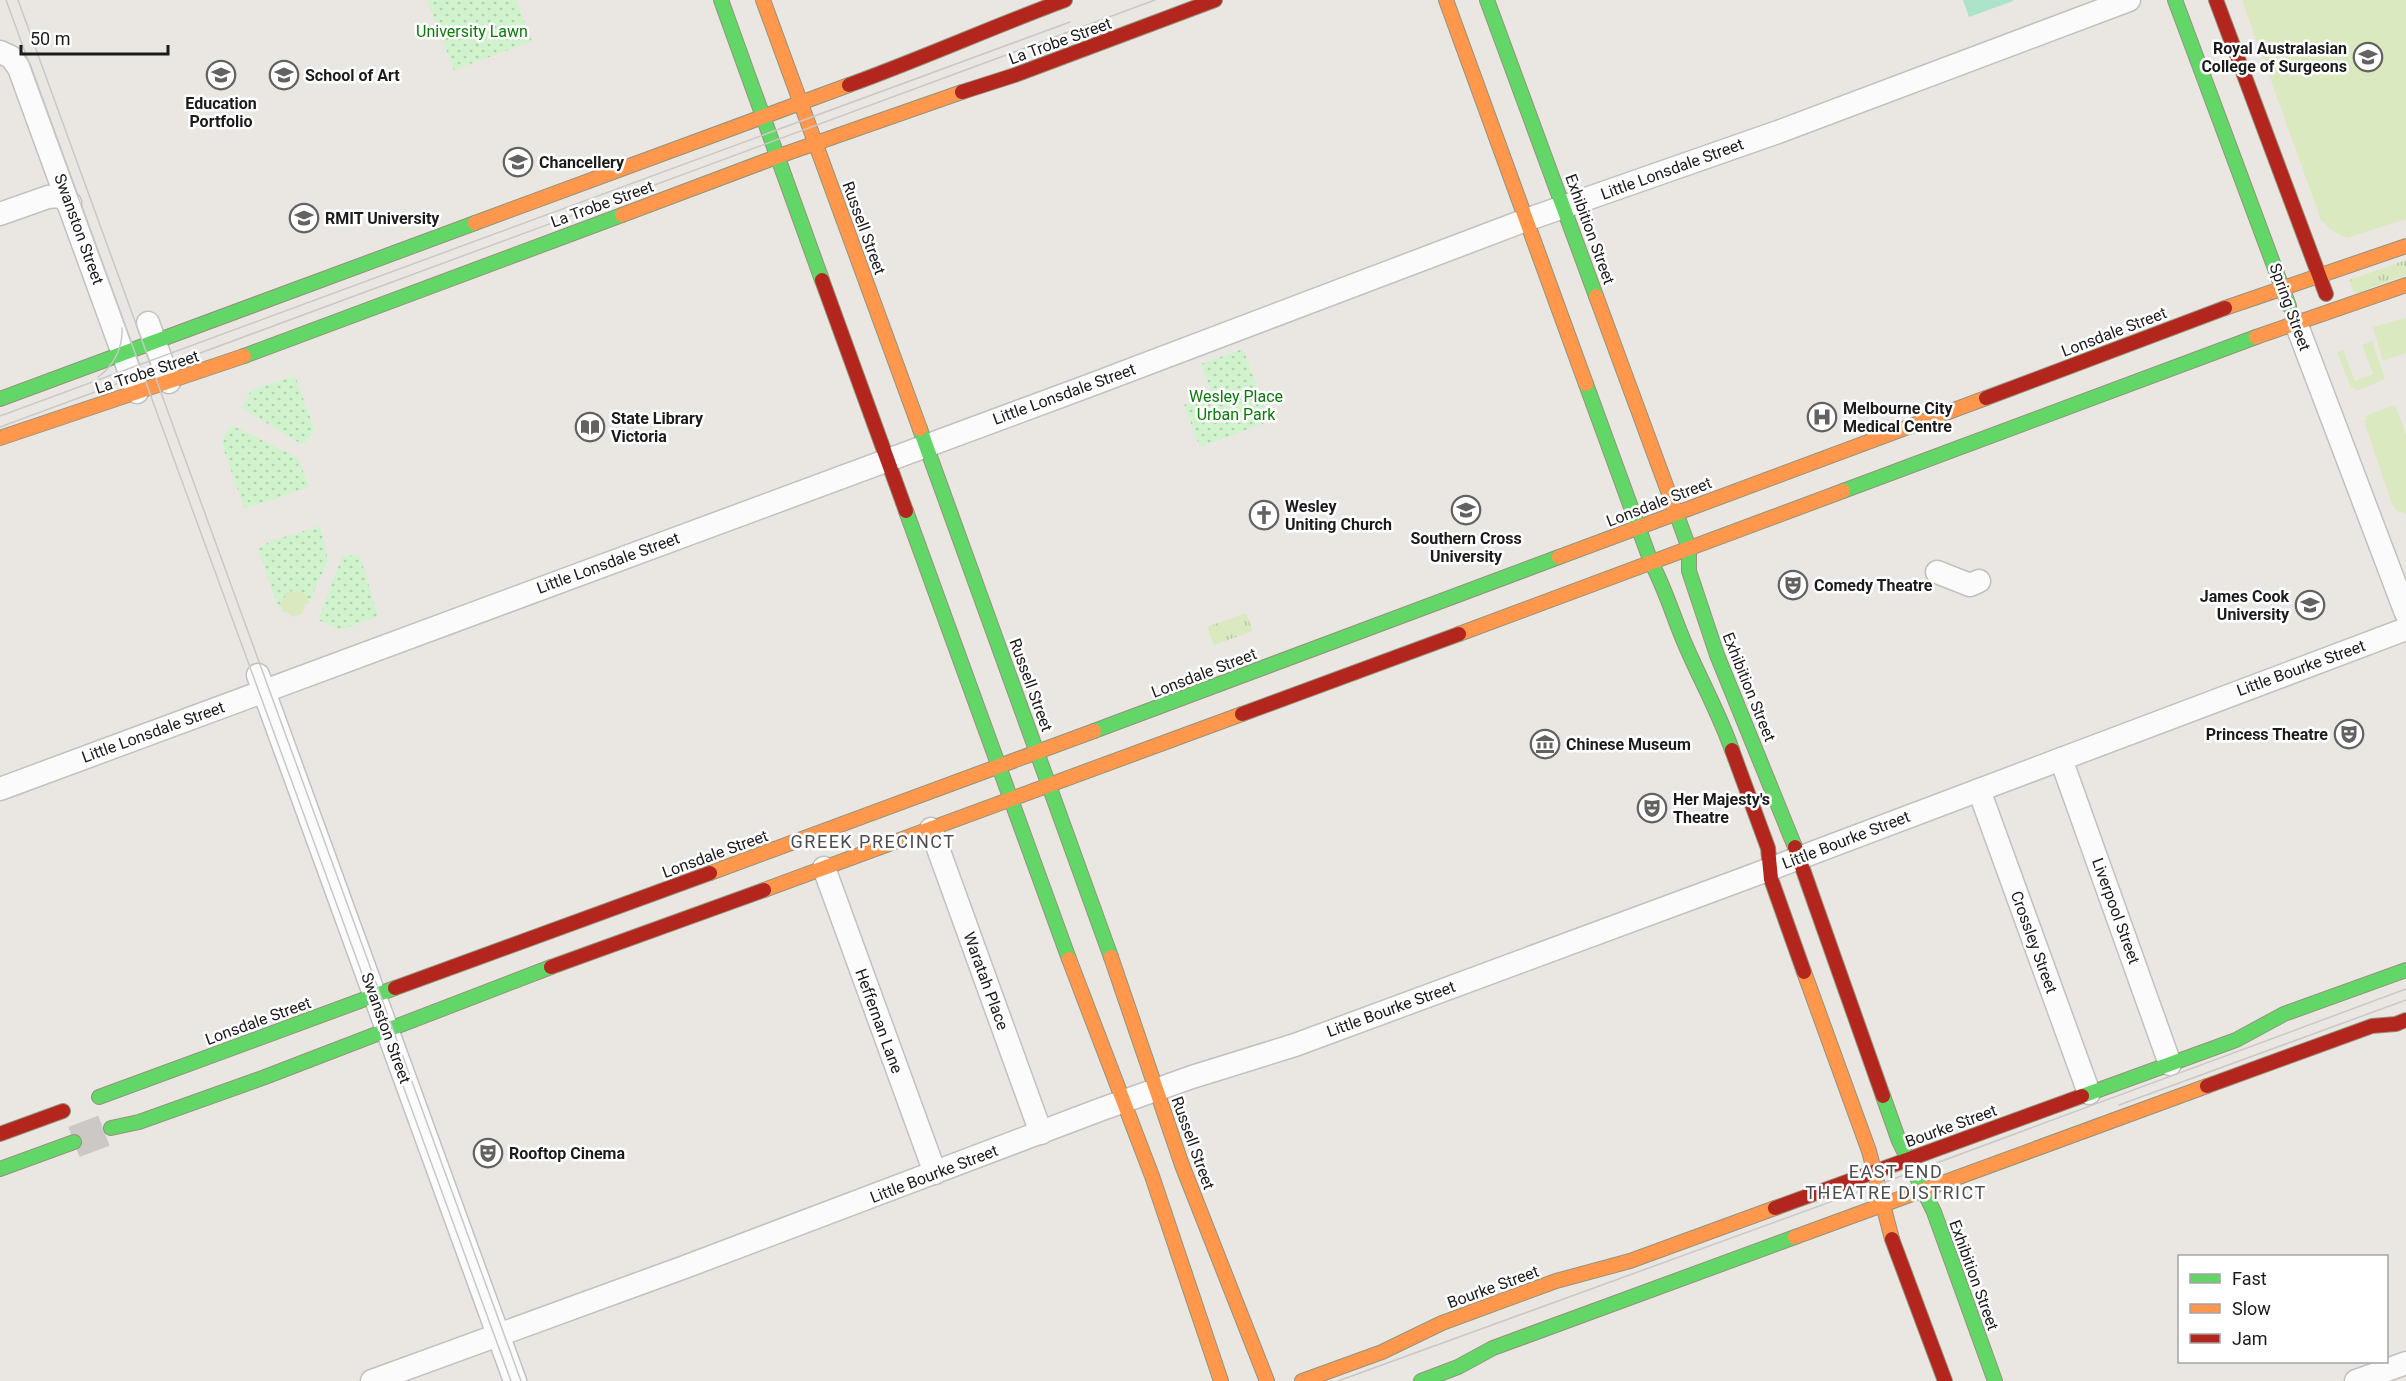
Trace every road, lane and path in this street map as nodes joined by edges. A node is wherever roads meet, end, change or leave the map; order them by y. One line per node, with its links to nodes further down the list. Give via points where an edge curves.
1 (721, 0): 12 (street, Russell Street)
2 (764, 0): 11 (street, Russell Street)
3 (1065, 0): 11 (street, La Trobe Street)
4 (1215, 0): 13 (street, La Trobe Street, via 1015,75)
5 (1446, 0): 16 (street, Exhibition Street)
6 (1487, 0): 15 (street, Exhibition Street)
7 (2129, 0): 18 (street, Little Lonsdale Street, via 1975,60)
8 (2175, 0): 24 (street, Spring Street)
9 (2216, 0): 22 (street)
10 (0, 52): 17 (street, Swanston Street, via 11,57 19,68)
11 (800, 102): 12 (street, La Trobe Street); 13 (street, Russell Street)
12 (764, 115): 14 (street, Russell Street); 27 (street, La Trobe Street)
13 (815, 143): 14 (street, La Trobe Street); 36 (street, Russell Street)
14 (779, 156): 29 (street, La Trobe Street); 37 (street, Russell Street)
15 (1552, 172): 16 (street); 18 (street, Exhibition Street)
16 (1523, 182): 20 (street, Exhibition Street)
17 (70, 204): 19 (street, via 59,196 48,197); 28 (street, Swanston Street)
18 (1565, 207): 20 (street, Little Lonsdale Street); 39 (street, Exhibition Street, via 1609,344)
19 (0, 214)
20 (1526, 220): 36 (street, Little Lonsdale Street); 40 (street, Exhibition Street, via 1580,353 1624,473)
21 (2406, 246): 22 (street, Lonsdale Street)
22 (2319, 275): 24 (street, Lonsdale Street); 25 (street)
23 (2406, 285): 25 (street, Lonsdale Street)
24 (2282, 287): 26 (street, Spring Street); 30 (street, Lonsdale Street)
25 (2332, 310): 26 (street, Lonsdale Street)
26 (2296, 323): 33 (street, Lonsdale Street); 45 (street, Spring Street)
27 (151, 332): 28 (street, La Trobe Street); 29 (street)
28 (124, 352): 31 (street, Swanston Street); 32 (street, La Trobe Street)
29 (169, 382): 31 (street, La Trobe Street)
30 (2020, 385): 33 (street); 35 (street, Lonsdale Street)
31 (138, 392): 34 (street, La Trobe Street)
32 (0, 399)
33 (2030, 411): 38 (street, Lonsdale Street)
34 (0, 438)
35 (1861, 445): 38 (street); 39 (street, Lonsdale Street)
36 (926, 446): 37 (street, Little Lonsdale Street); 50 (street, Russell Street, via 993,646)
37 (888, 459): 48 (street, Little Lonsdale Street); 53 (street, Russell Street, via 965,657)
38 (1871, 470): 41 (street, Lonsdale Street)
39 (1676, 514): 40 (street, Lonsdale Street); 41 (street, Exhibition Street)
40 (1639, 527): 42 (street, Exhibition Street); 47 (street, Lonsdale Street)
41 (1689, 548): 42 (street, Lonsdale Street); 59 (street, Exhibition Street, via 1689,571 1718,655)
42 (1651, 562): 47 (street, Lonsdale Street); 61 (street, Exhibition Street, via 1722,722 1768,848)
43 (1937, 572): 44 (street, via 1970,585)
44 (1979, 581)
45 (2406, 613)
46 (2406, 629): 52 (street, Little Bourke Street)
47 (1356, 653): 49 (street, Lonsdale Street); 49 (street, Lonsdale Street)
48 (260, 683): 55 (street, Little Lonsdale Street); 66 (street, Swanston Street)
49 (1220, 704): 51 (street, Lonsdale Street); 51 (street, Lonsdale Street)
50 (1038, 753): 51 (street, Lonsdale Street); 53 (street, Lonsdale Street); 54 (street, Russell Street)
51 (1082, 755): 54 (street, Lonsdale Street)
52 (2061, 759): 56 (street, Little Bourke Street); 70 (street, Liverpool Street)
53 (999, 767): 57 (street, Russell Street); 62 (street, Lonsdale Street)
54 (1050, 786): 57 (street, Lonsdale Street); 71 (street, Russell Street, via 1118,993)
55 (0, 789)
56 (1979, 790): 59 (street, Little Bourke Street); 72 (street, Crossley Street)
57 (1011, 800): 58 (street, Lonsdale Street); 74 (street, Russell Street, via 1092,1003)
58 (931, 829): 60 (street, Lonsdale Street); 77 (street, Waratah Place)
59 (1799, 858): 61 (street, Little Bourke Street); 67 (street, Exhibition Street)
60 (824, 868): 62 (street, Lonsdale Street); 84 (street, Heffernan Lane)
61 (1770, 869): 67 (street, Exhibition Street, via 1770,879); 71 (street, Little Bourke Street, via 1295,1045)
62 (700, 896): 63 (street, Lonsdale Street); 63 (street, Lonsdale Street)
63 (619, 926): 65 (street, Lonsdale Street); 65 (street, Lonsdale Street)
64 (2406, 970): 70 (street, Bourke Street, via 2284,1014 2236,1040)
65 (466, 981): 66 (street, Lonsdale Street); 69 (street, Lonsdale Street)
66 (375, 995): 69 (street, Swanston Street); 73 (street, Lonsdale Street)
67 (1833, 1003): 80 (street, Exhibition Street); 83 (street, Exhibition Street)
68 (2406, 1020): 85 (street, via 2372,1026)
69 (387, 1029): 76 (street, Lonsdale Street, via 138,1122); 87 (street, Swanston Street)
70 (2170, 1064): 72 (street, Bourke Street)
71 (1156, 1090): 74 (street, Little Bourke Street); 82 (street, Russell Street)
72 (2089, 1093): 80 (street, Bourke Street)
73 (99, 1097)
74 (1124, 1101): 77 (street, Little Bourke Street); 82 (street, Russell Street)
75 (63, 1111): 78 (street)
76 (111, 1128)
77 (1041, 1133): 84 (street, Little Bourke Street)
78 (0, 1134)
79 (74, 1142): 81 (street)
80 (1908, 1160): 83 (street, Bourke Street); 85 (street, Exhibition Street)
81 (0, 1169)
82 (1167, 1171): 91 (street, Russell Street); 92 (street, Russell Street)
83 (1875, 1172): 86 (street, Exhibition Street); 93 (street, Bourke Street, via 1630,1261 1556,1281 1433,1326 1382,1352)
84 (935, 1173): 87 (street, Little Bourke Street)
85 (1925, 1190): 86 (street); 96 (street, Exhibition Street, via 1964,1316)
86 (1882, 1206): 94 (street, via 1493,1348); 95 (street, Exhibition Street, via 1931,1328)
87 (498, 1335): 89 (street, Little Bourke Street); 90 (street, Swanston Street)
88 (2406, 1363): 97 (street)
89 (372, 1381)
90 (515, 1381)
91 (1221, 1381)
92 (1267, 1381)
93 (1302, 1381)
94 (1421, 1381)
95 (1945, 1381)
96 (1995, 1381)
97 (2356, 1381)

